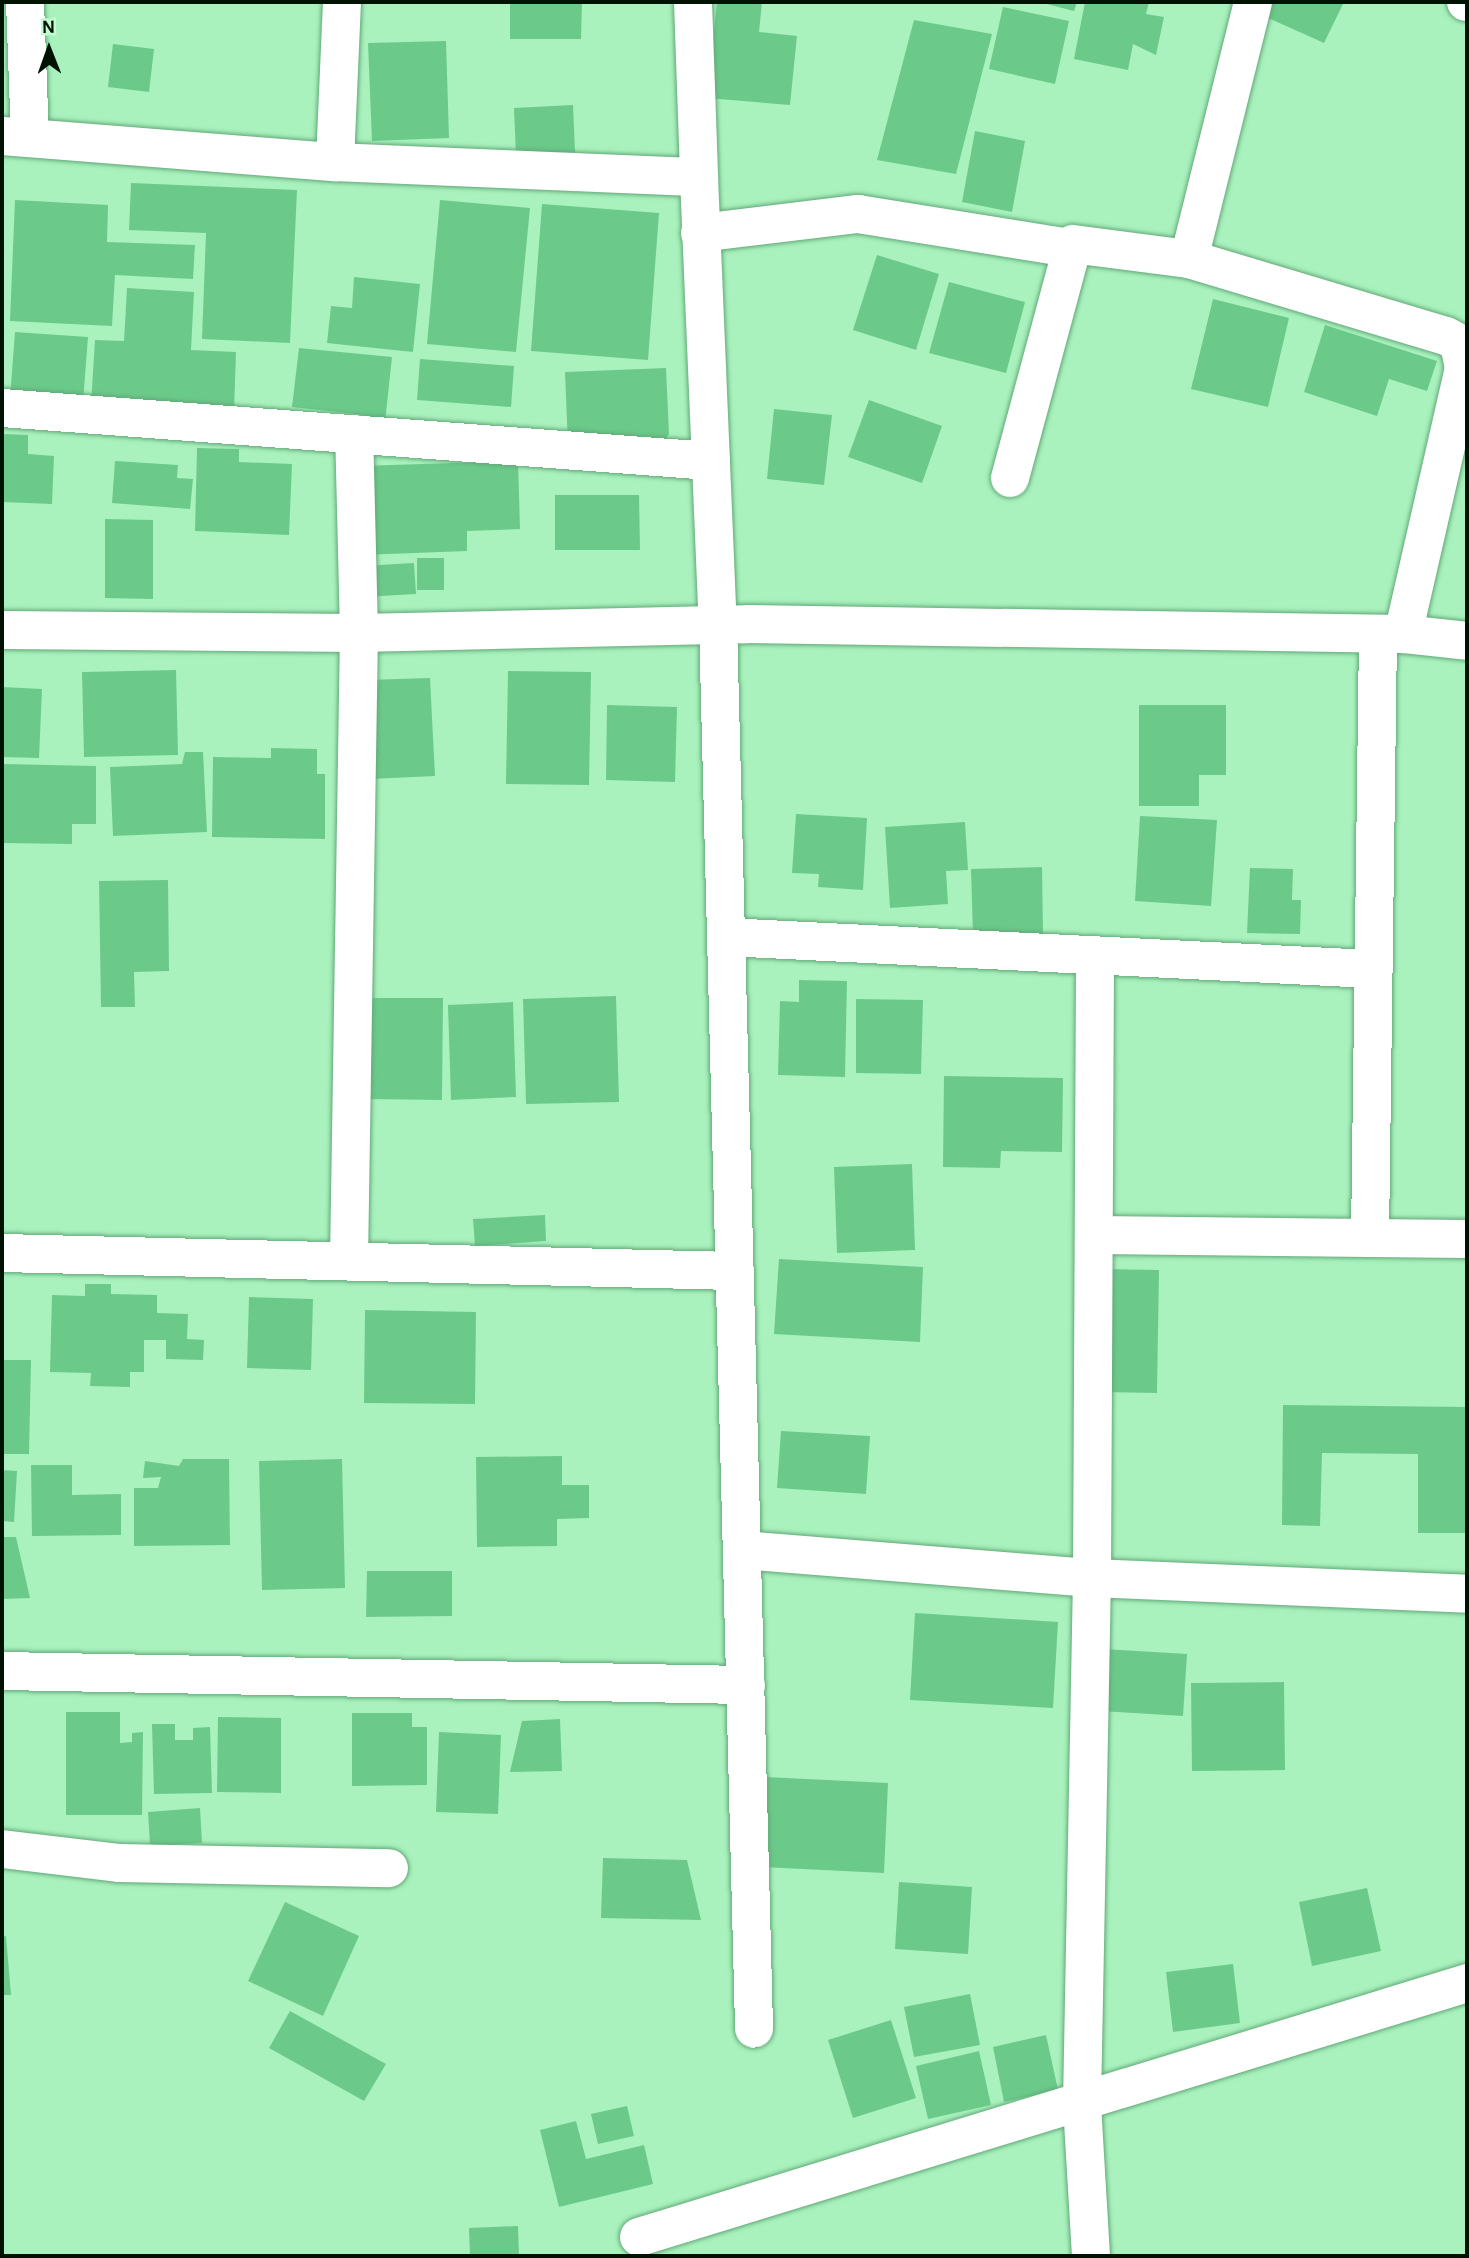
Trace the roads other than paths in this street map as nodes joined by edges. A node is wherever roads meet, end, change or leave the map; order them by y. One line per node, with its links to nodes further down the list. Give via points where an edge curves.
1 (25, 2): 5 (street)
2 (342, 2): 6 (street)
3 (693, 2): 7 (street)
4 (1253, 2): 10 (street)
5 (16, 137): 6 (street)
6 (335, 162): 7 (street)
7 (699, 177): 8 (street)
8 (700, 233): 9 (street, via 858,214); 13 (street)
9 (1071, 248): 10 (street, via 1082,242); 14 (street)
10 (1189, 259): 18 (street, via 1459,343 1464,368)
11 (2, 408): 12 (street)
12 (354, 434): 13 (street); 17 (street)
13 (711, 461): 15 (street)
14 (1010, 478)
15 (718, 624): 17 (street); 18 (street); 20 (street)
16 (2, 630): 17 (street)
17 (359, 634): 27 (street)
18 (1391, 634): 19 (street); 22 (street)
19 (1467, 642)
20 (726, 937): 21 (street); 28 (street)
21 (1095, 956): 22 (street); 23 (street)
22 (1370, 969): 24 (street)
23 (1094, 1235): 24 (street); 30 (street)
24 (1370, 1238): 25 (street)
25 (1467, 1239)
26 (2, 1252): 27 (street)
27 (349, 1261): 28 (street)
28 (734, 1271): 29 (street)
29 (742, 1550): 30 (street); 33 (street)
30 (1092, 1578): 31 (street); 38 (street)
31 (1467, 1594)
32 (2, 1671): 33 (street)
33 (746, 1685): 37 (street)
34 (2, 1849): 35 (street, via 108,1862)
35 (389, 1868)
36 (1467, 1983): 38 (street)
37 (754, 2029)
38 (1082, 2103): 39 (street); 40 (street)
39 (639, 2237)
40 (1091, 2256)

